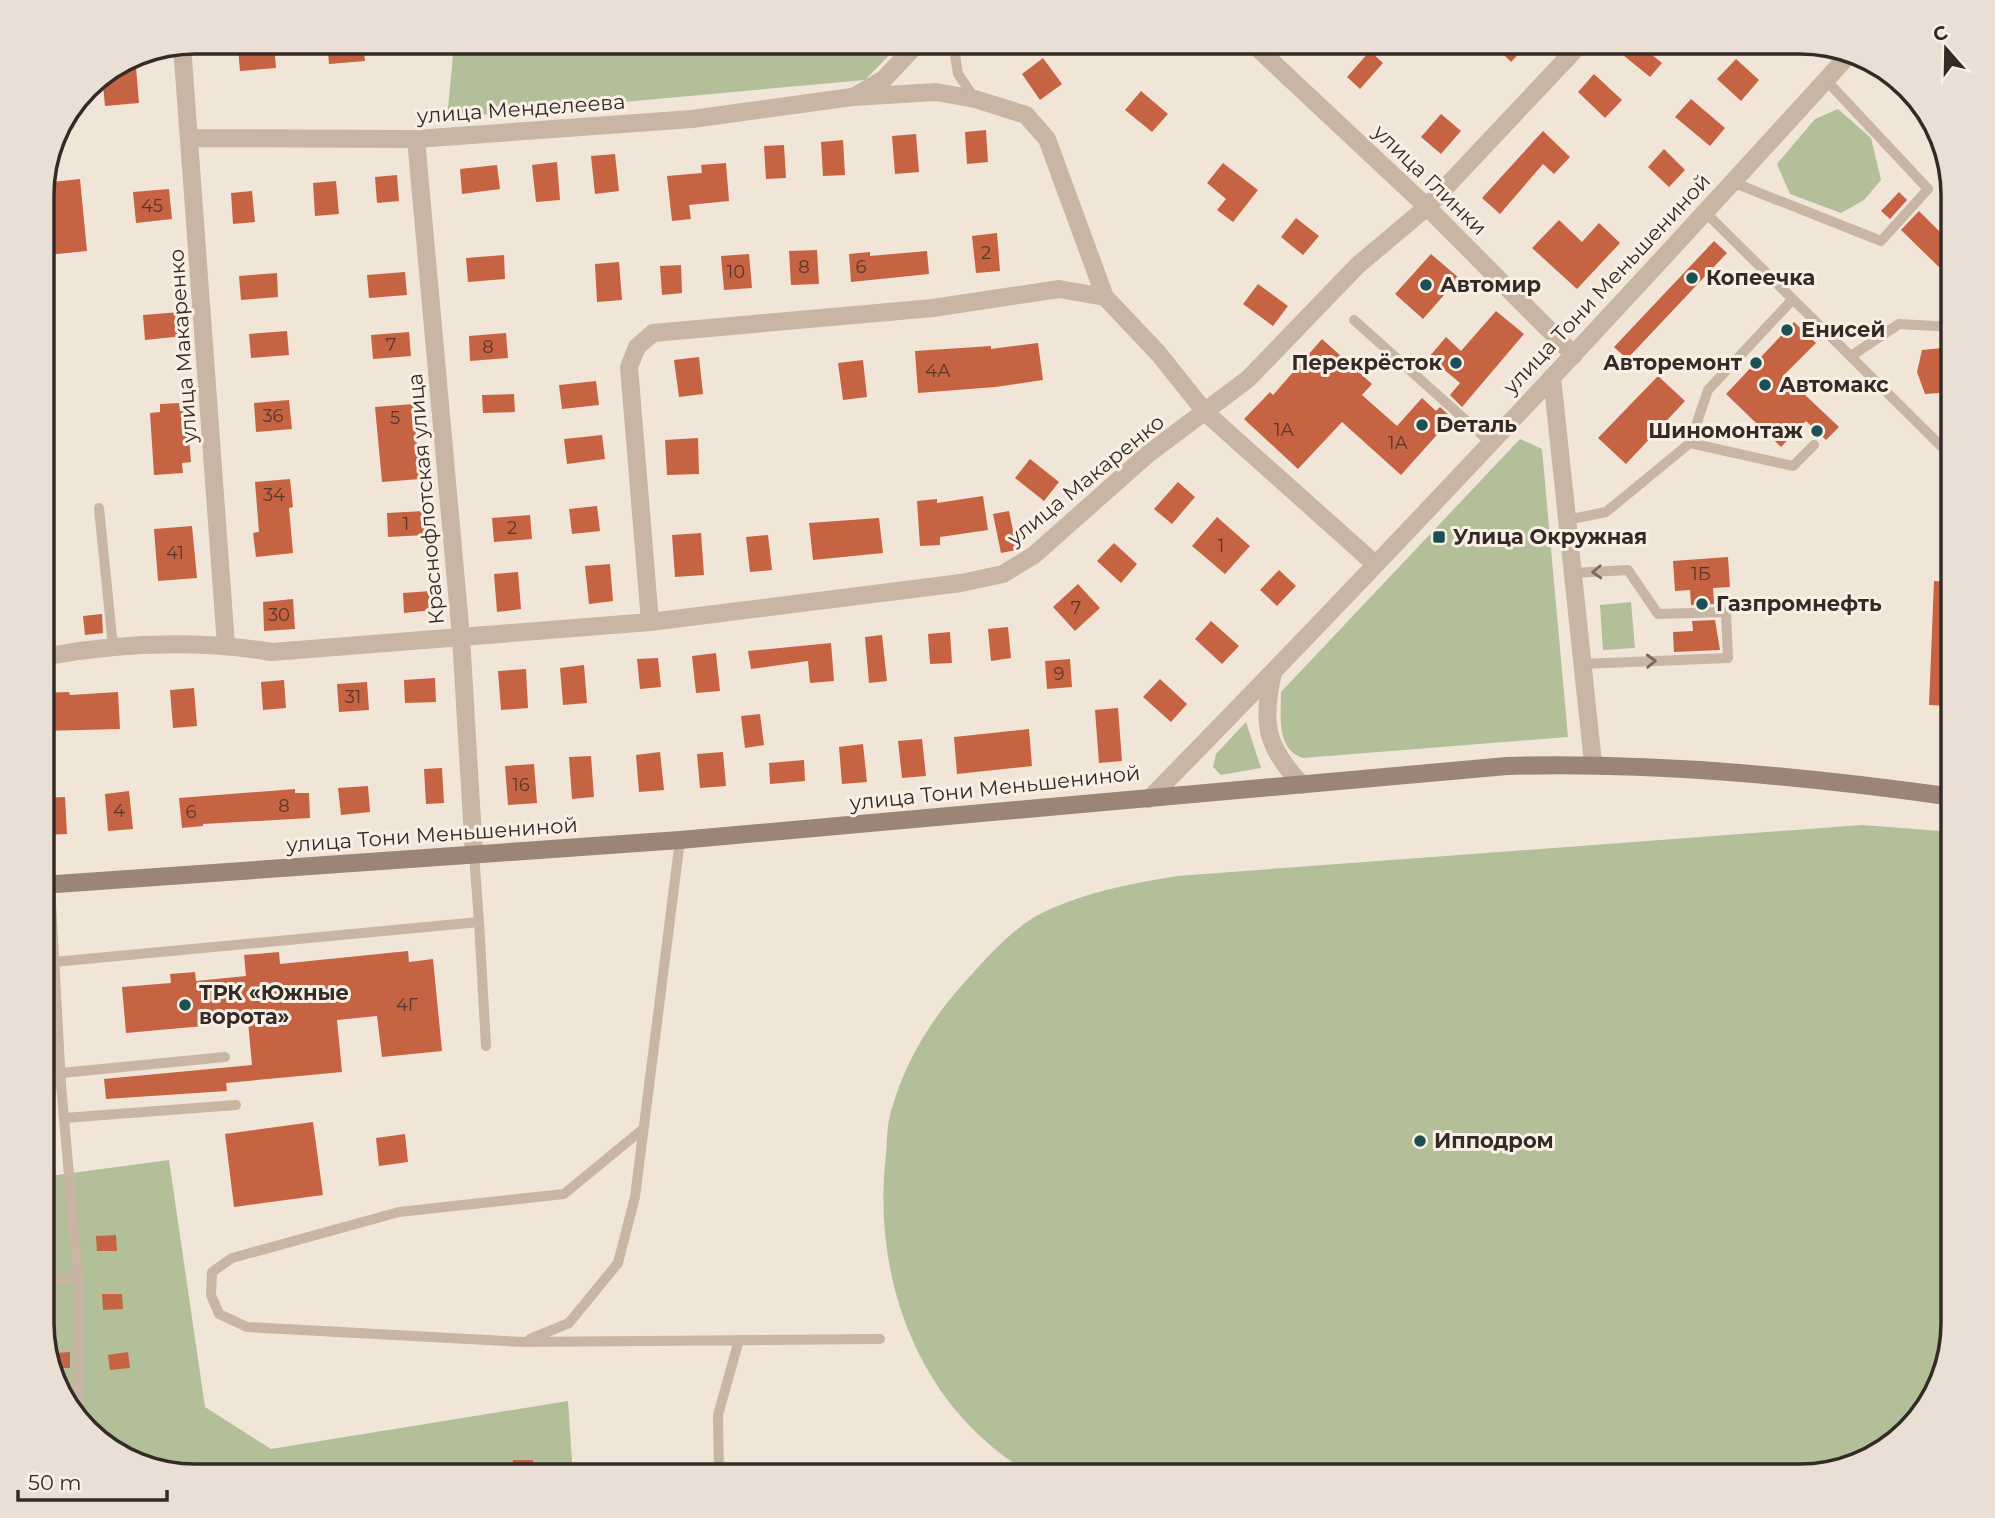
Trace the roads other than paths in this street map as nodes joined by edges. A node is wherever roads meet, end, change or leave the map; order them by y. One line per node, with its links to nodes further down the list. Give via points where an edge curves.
1 (1264, 54): 13 (street, улица Глинки)
2 (1565, 54): 13 (street, улица Макаренко)
3 (183, 55): 10 (street, улица Макаренко)
4 (907, 55): 8 (street, улица Менделеева, via 884,79)
5 (955, 55): 9 (lane, via 958,74)
6 (1843, 61): 7 (street, улица Тони Меньшениной)
7 (1826, 80): 12 (street, улица Тони Меньшениной); 12 (lane, via 1928,189 1881,241)
8 (852, 97): 9 (street, улица Менделеева, via 936,92); 11 (street, улица Менделеева, via 692,119)
9 (975, 99): 15 (street, улица Менделеева, via 1026,115 1047,139)
10 (191, 138): 11 (street, улица Менделеева); 33 (street, улица Макаренко)
11 (416, 139): 32 (street, Краснофлотская улица)
12 (1732, 182): 14 (street, улица Тони Меньшениной)
13 (1427, 207): 19 (street, улица Глинки); 22 (street, улица Макаренко, via 1358,265 1248,379)
14 (1704, 211): 16 (lane); 19 (street, улица Тони Меньшениной)
15 (1105, 297): 22 (street); 31 (street, via 1059,289 933,308 653,334 637,347 629,367)
16 (1793, 299): 20 (lane); 24 (lane, via 1708,390)
17 (1354, 320): 23 (lane)
18 (1941, 326): 20 (lane, via 1899,324)
19 (1574, 355): 21 (street, улица Тони Меньшениной)
20 (1851, 356): 26 (lane)
21 (1552, 377): 23 (street, улица Тони Меньшениной); 28 (street)
22 (1206, 413): 29 (street); 31 (street, улица Макаренко, via 1149,454 1034,555 1003,574)
23 (1490, 442): 29 (street, улица Тони Меньшениной)
24 (1690, 443): 25 (lane, via 1793,466); 28 (lane, via 1606,512)
25 (1814, 445)
26 (1941, 446)
27 (99, 508): 34 (lane)
28 (1567, 520): 30 (street)
29 (1376, 564): 37 (street, улица Тони Меньшениной)
30 (1573, 573): 36 (street); 36 (lane, one-way to 30, via 1728,658 1727,612 1658,614 1628,570)
31 (650, 622): 32 (street, улица Макаренко)
32 (461, 637): 33 (street, улица Макаренко, via 272,652); 43 (street, Краснофлотская улица)
33 (226, 645): 34 (street, улица Макаренко)
34 (113, 647): 35 (street, улица Макаренко)
35 (55, 655)
36 (1582, 664): 38 (street)
37 (1273, 673): 39 (street, via 1266,700 1271,745); 41 (street, улица Тони Меньшениной)
38 (1593, 763): 39 (main road); 40 (main road, via 1749,774)
39 (1302, 785): 41 (main road)
40 (1941, 796)
41 (1149, 799): 42 (main road, улица Тони Меньшениной)
42 (680, 840): 43 (main road, улица Тони Меньшениной); 54 (lane)
43 (474, 854): 44 (main road, улица Тони Меньшениной); 45 (lane)
44 (55, 883)
45 (479, 922): 46 (lane); 48 (lane)
46 (55, 962)
47 (55, 979): 50 (lane)
48 (486, 1046)
49 (225, 1056): 50 (lane)
50 (61, 1078): 51 (lane); 53 (lane)
51 (55, 1080)
52 (236, 1105): 53 (lane)
53 (64, 1118): 55 (lane)
54 (643, 1129): 59 (lane, via 635,1197 618,1263 569,1322); 59 (lane, via 564,1194 398,1212 232,1258 212,1272 211,1294 219,1314 247,1327)
55 (78, 1278): 56 (lane); 60 (lane)
56 (55, 1279)
57 (880, 1339): 58 (lane)
58 (739, 1340): 59 (lane); 61 (lane, via 718,1415)
59 (524, 1342)
60 (78, 1401)
61 (719, 1464)

